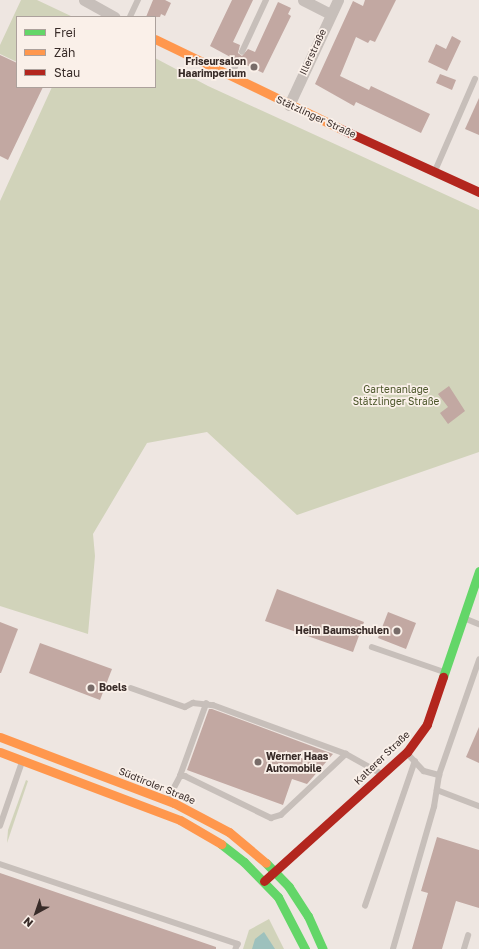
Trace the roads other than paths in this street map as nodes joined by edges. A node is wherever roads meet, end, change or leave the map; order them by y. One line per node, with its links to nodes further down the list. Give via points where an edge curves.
1 (84, 0): 7 (street)
2 (138, 0): 8 (lane)
3 (266, 0): 10 (lane)
4 (303, 0): 6 (street)
5 (338, 0): 6 (street, Illerstraße)
6 (331, 14): 14 (street, Illerstraße)
7 (113, 16)
8 (130, 16)
9 (156, 40): 12 (main road, Stätzlinger Straße)
10 (242, 52)
11 (238, 61): 12 (lane)
12 (230, 77): 14 (main road, Stätzlinger Straße)
13 (475, 79): 15 (lane)
14 (289, 105): 15 (main road, Stätzlinger Straße)
15 (434, 172): 16 (main road, Stätzlinger Straße)
16 (479, 192)
17 (479, 571): 18 (main road, Kalterer Straße)
18 (463, 618): 19 (lane); 22 (main road, Kalterer Straße)
19 (479, 624)
20 (372, 647): 22 (lane)
21 (479, 660): 33 (lane)
22 (444, 672): 28 (main road, Kalterer Straße, via 427,724)
23 (131, 688): 24 (lane, via 185,707 194,703)
24 (206, 704): 29 (lane); 34 (lane)
25 (0, 737): 26 (main road, Südtiroler Straße)
26 (28, 748): 30 (lane); 36 (main road, Südtiroler Straße)
27 (0, 752): 30 (main road)
28 (407, 752): 31 (lane); 32 (main road, Kalterer Straße)
29 (346, 754): 32 (lane); 34 (lane, via 281,814 271,818)
30 (22, 761): 38 (lane); 41 (main road, via 180,820 222,844)
31 (415, 761): 33 (lane, via 424,771); 42 (lane)
32 (382, 774): 40 (main road, Kalterer Straße)
33 (439, 775): 35 (lane)
34 (180, 776): 36 (lane)
35 (437, 790): 37 (lane); 47 (lane)
36 (168, 800): 40 (main road, Südtiroler Straße, via 229,832)
37 (479, 806)
38 (0, 826)
39 (0, 864): 44 (lane, via 238,944)
40 (275, 871): 41 (main road, Kalterer Straße); 46 (main road, Südtiroler Straße, via 299,900)
41 (264, 881): 45 (main road, via 281,902)
42 (365, 906)
43 (468, 936): 48 (lane)
44 (236, 949)
45 (305, 949)
46 (323, 949)
47 (393, 949)
48 (464, 949)

